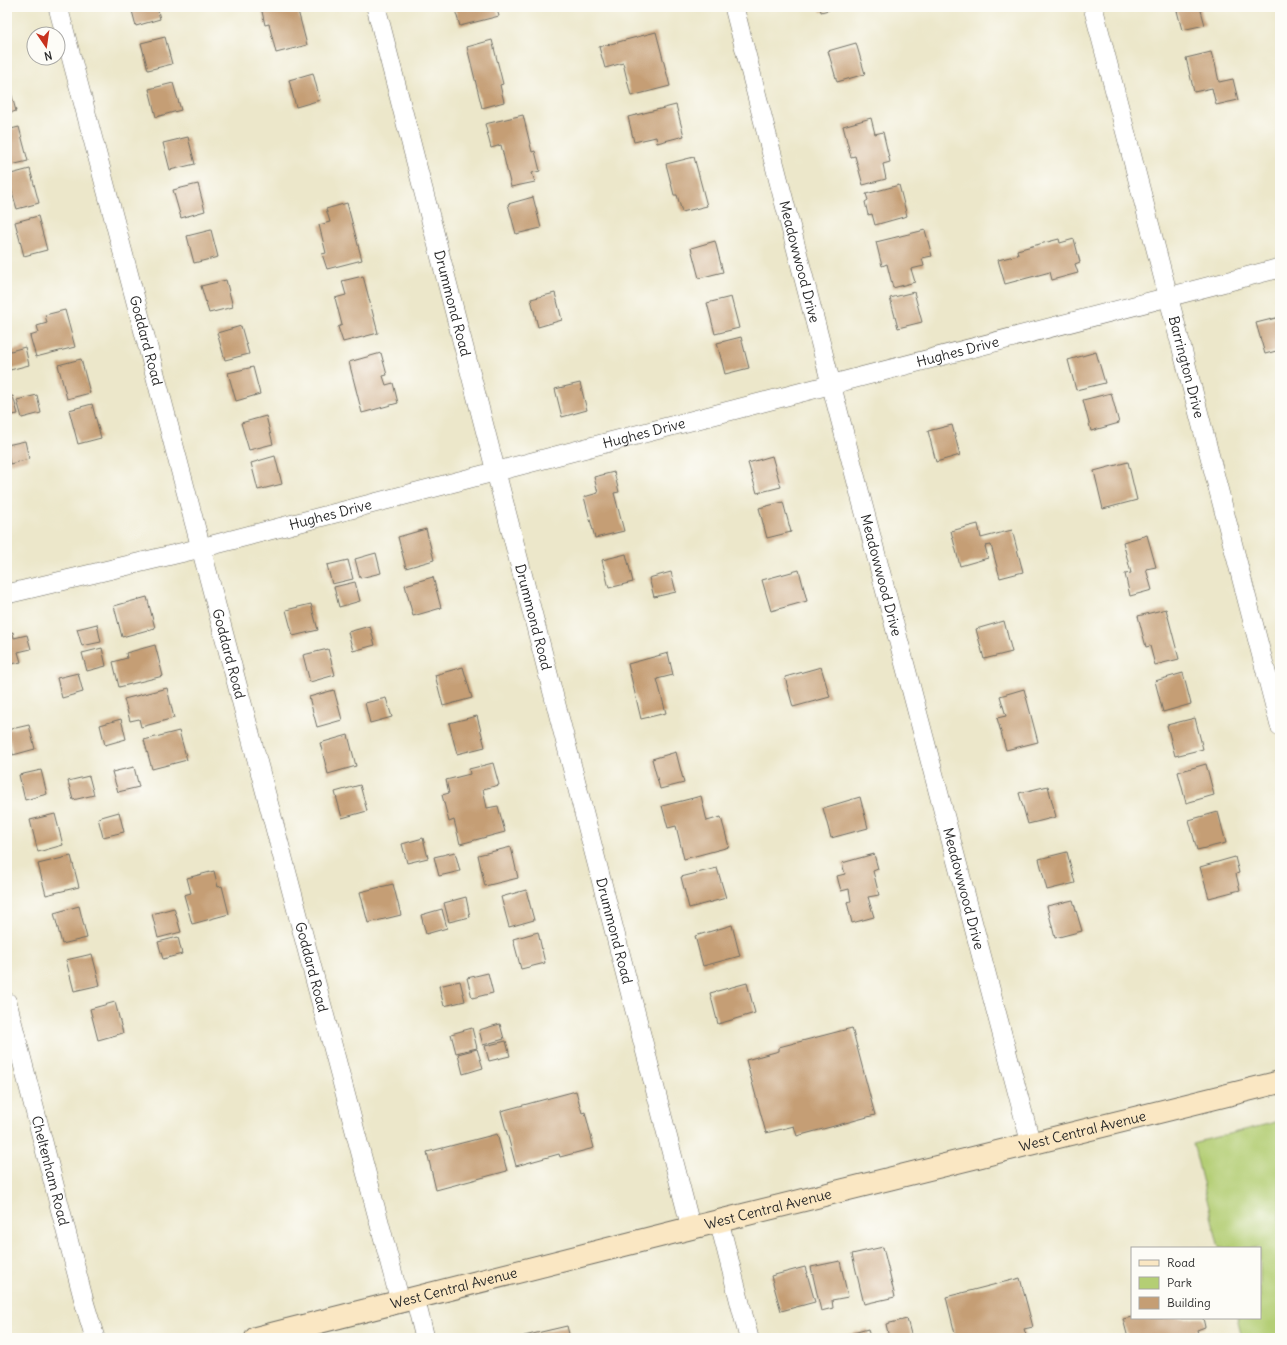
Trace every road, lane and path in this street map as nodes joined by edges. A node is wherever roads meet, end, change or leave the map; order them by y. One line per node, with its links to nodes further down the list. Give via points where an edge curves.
1 (58, 7): 9 (street, Goddard Road)
2 (376, 7): 8 (street, Drummond Road)
3 (734, 7): 7 (street, Meadowwood Drive)
4 (1093, 7): 6 (street, Barrington Drive)
5 (1280, 268): 6 (street, Hughes Drive)
6 (1168, 297): 7 (street, Hughes Drive); 11 (street, Barrington Drive)
7 (831, 384): 8 (street, Hughes Drive); 14 (street, Meadowwood Drive)
8 (496, 471): 9 (street, Hughes Drive); 16 (street, Drummond Road)
9 (201, 548): 10 (street, Hughes Drive); 17 (street, Goddard Road)
10 (7, 594)
11 (1280, 726)
12 (7, 1002): 18 (street, Cheltenham Road)
13 (1280, 1082): 14 (main road, West Central Avenue)
14 (1031, 1144): 15 (main road, West Central Avenue)
15 (719, 1221): 16 (main road, West Central Avenue); 21 (street)
16 (691, 1228): 17 (main road, West Central Avenue)
17 (407, 1300): 19 (main road, West Central Avenue); 20 (street, Goddard Road)
18 (95, 1338)
19 (256, 1338)
20 (425, 1338)
21 (749, 1338)

